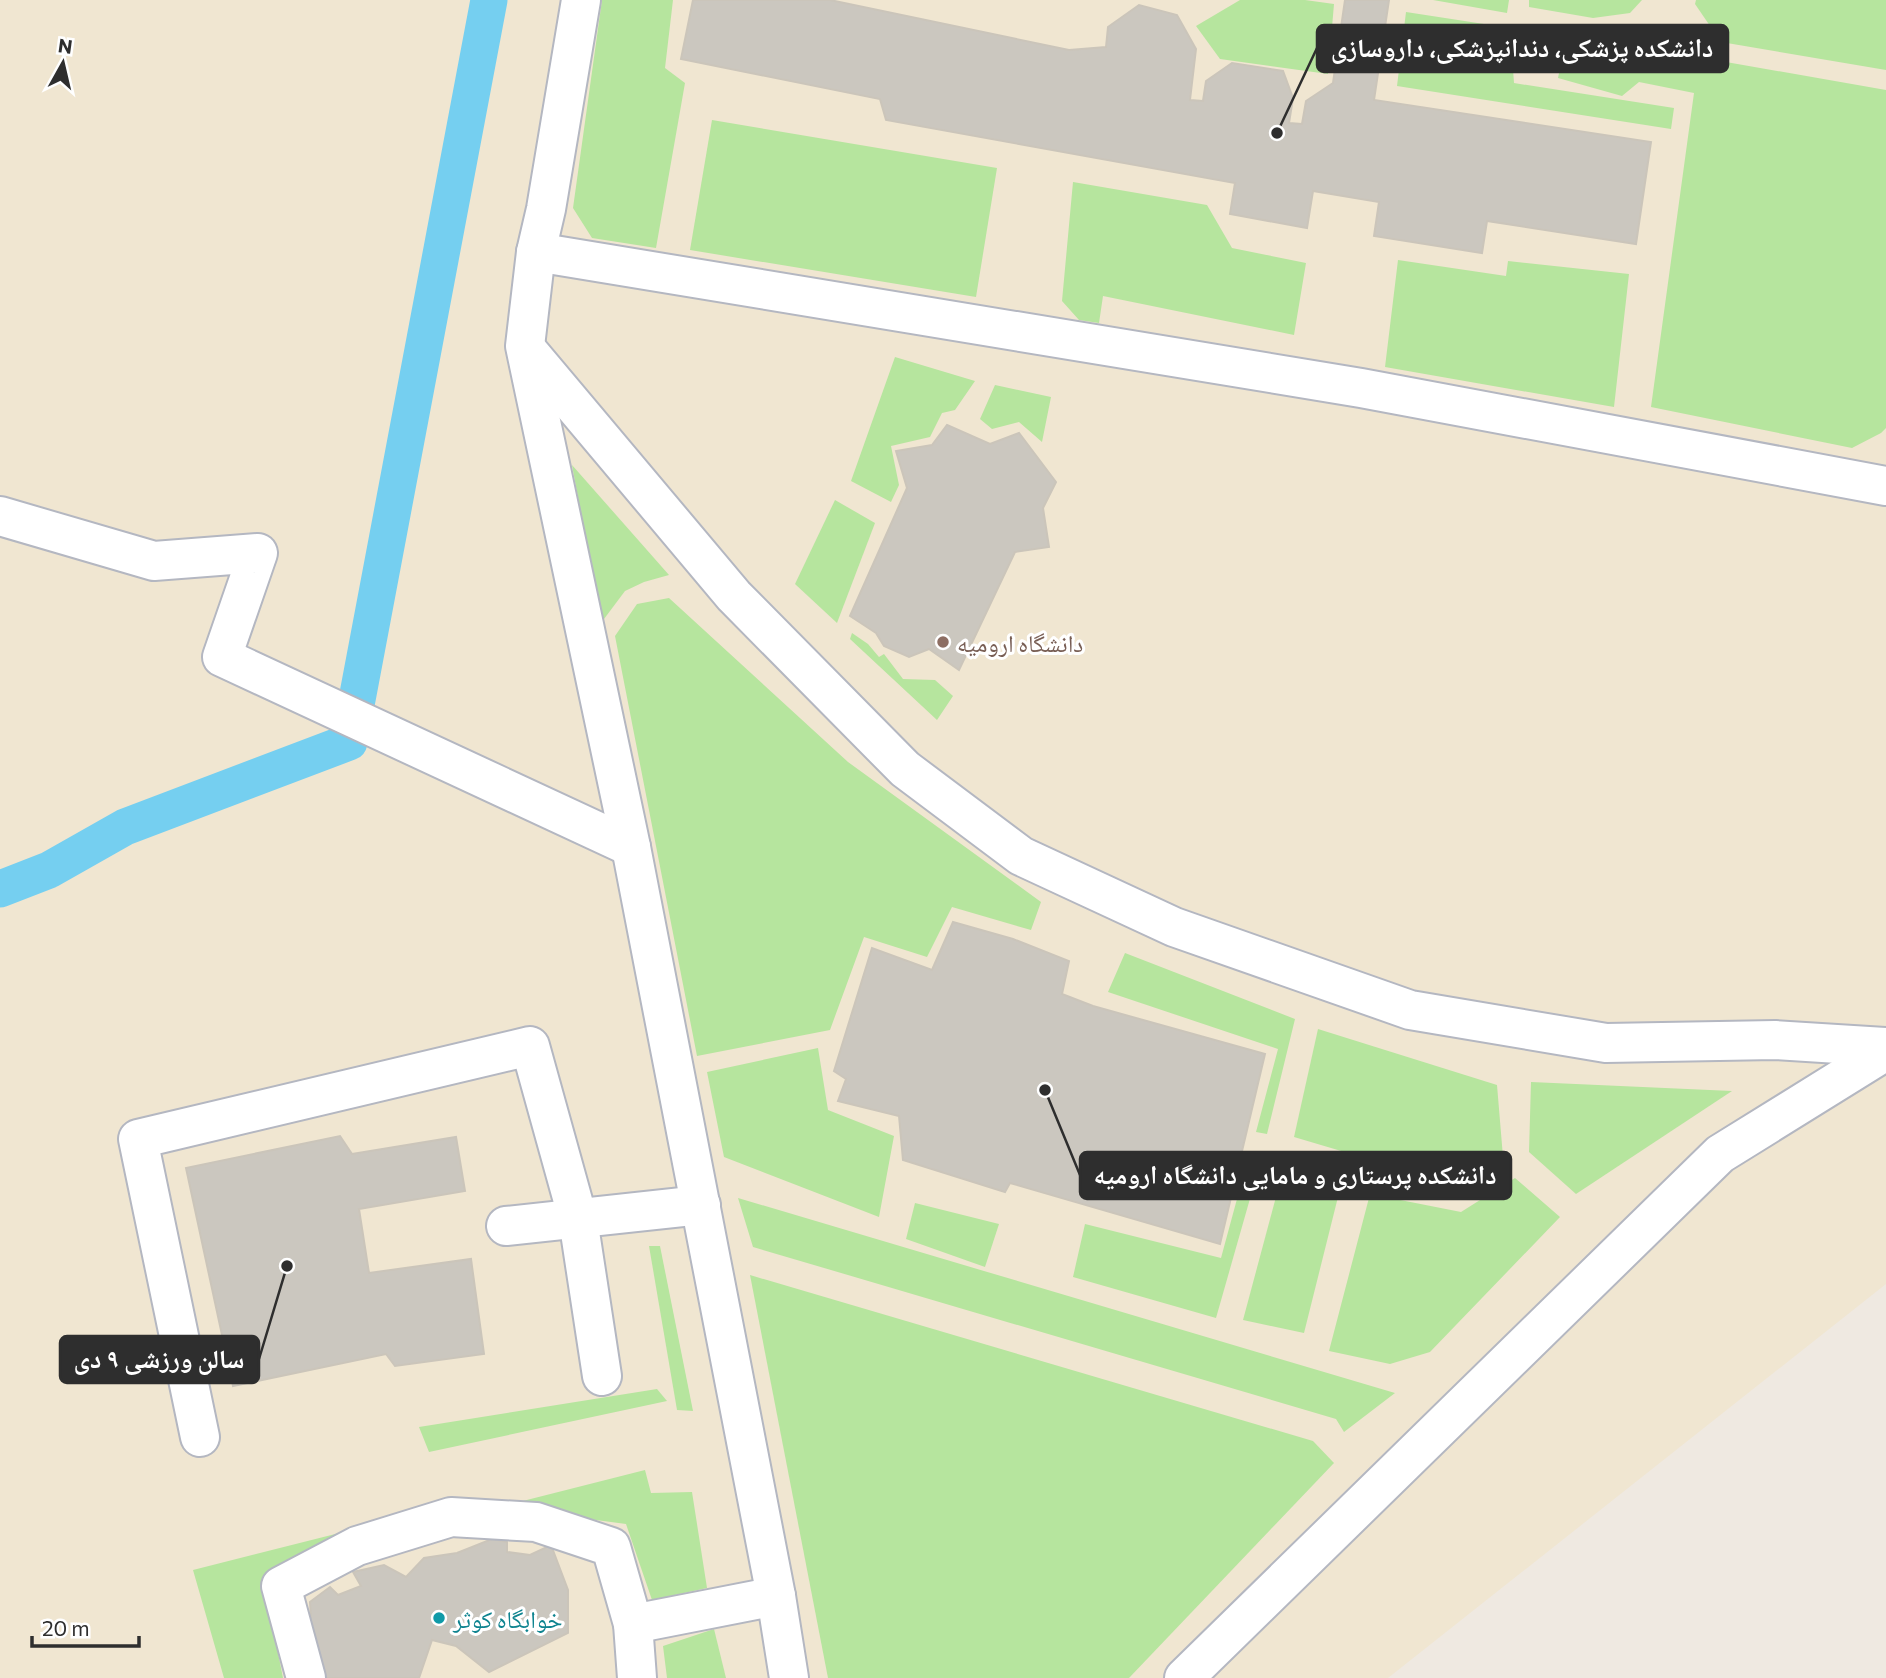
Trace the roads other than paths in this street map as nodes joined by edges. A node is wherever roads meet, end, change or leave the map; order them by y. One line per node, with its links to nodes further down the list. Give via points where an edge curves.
1 (581, 0): 2 (lane)
2 (536, 252): 3 (lane); 4 (lane, via 1315,380)
3 (525, 346): 6 (lane); 7 (lane, via 734,596 905,769 1021,856 1174,927 1410,1010 1606,1043 1775,1040)
4 (1886, 486)
5 (0, 516): 6 (lane, via 154,561 258,553 222,657)
6 (631, 847): 8 (lane)
7 (1886, 1049): 18 (lane, via 1720,1154)
8 (701, 1205): 9 (lane); 13 (lane)
9 (578, 1219): 10 (lane); 11 (lane); 12 (lane, via 530,1046 138,1139)
10 (506, 1226)
11 (602, 1376)
12 (200, 1437)
13 (776, 1596): 14 (lane); 17 (lane)
14 (633, 1624): 15 (lane, via 611,1547 536,1522 451,1517 357,1546 281,1586); 16 (lane)
15 (306, 1678)
16 (637, 1678)
17 (789, 1678)
18 (1184, 1678)

